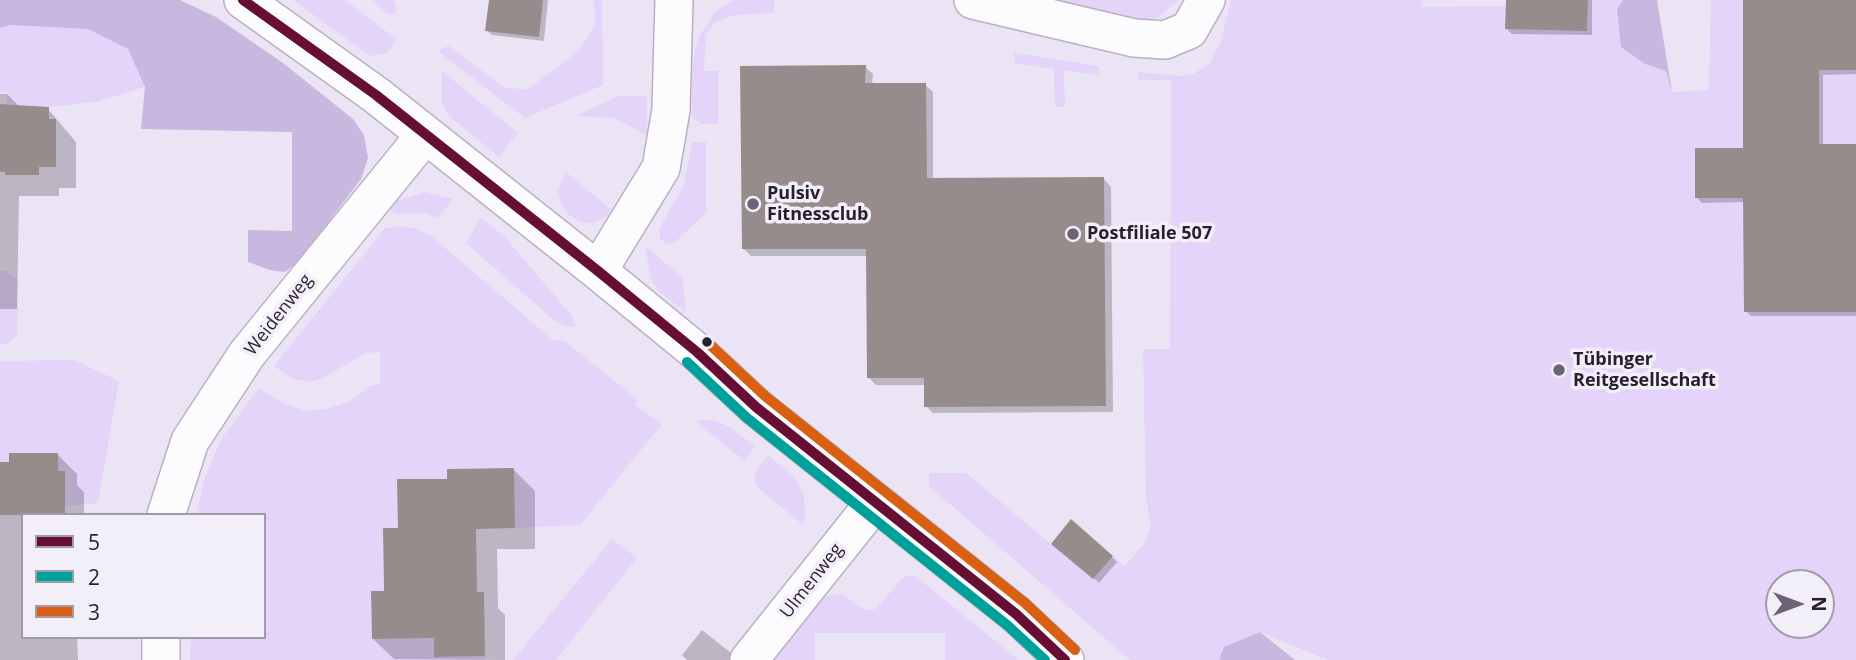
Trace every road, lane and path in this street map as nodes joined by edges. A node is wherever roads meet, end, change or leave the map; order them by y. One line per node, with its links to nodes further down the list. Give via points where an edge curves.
1 (243, 0): 5 (street)
2 (674, 0): 6 (street, via 671,110 661,168)
3 (973, 0): 4 (street, via 1134,38 1165,40 1189,30)
4 (1206, 0)
5 (425, 135): 6 (street); 8 (street, Weidenweg, via 247,354 190,440)
6 (598, 271): 7 (street)
7 (875, 502): 11 (street, Ulmenweg); 12 (street, via 1016,614)
8 (167, 513)
9 (161, 639): 10 (street)
10 (161, 660)
11 (750, 660)
12 (1065, 660)

